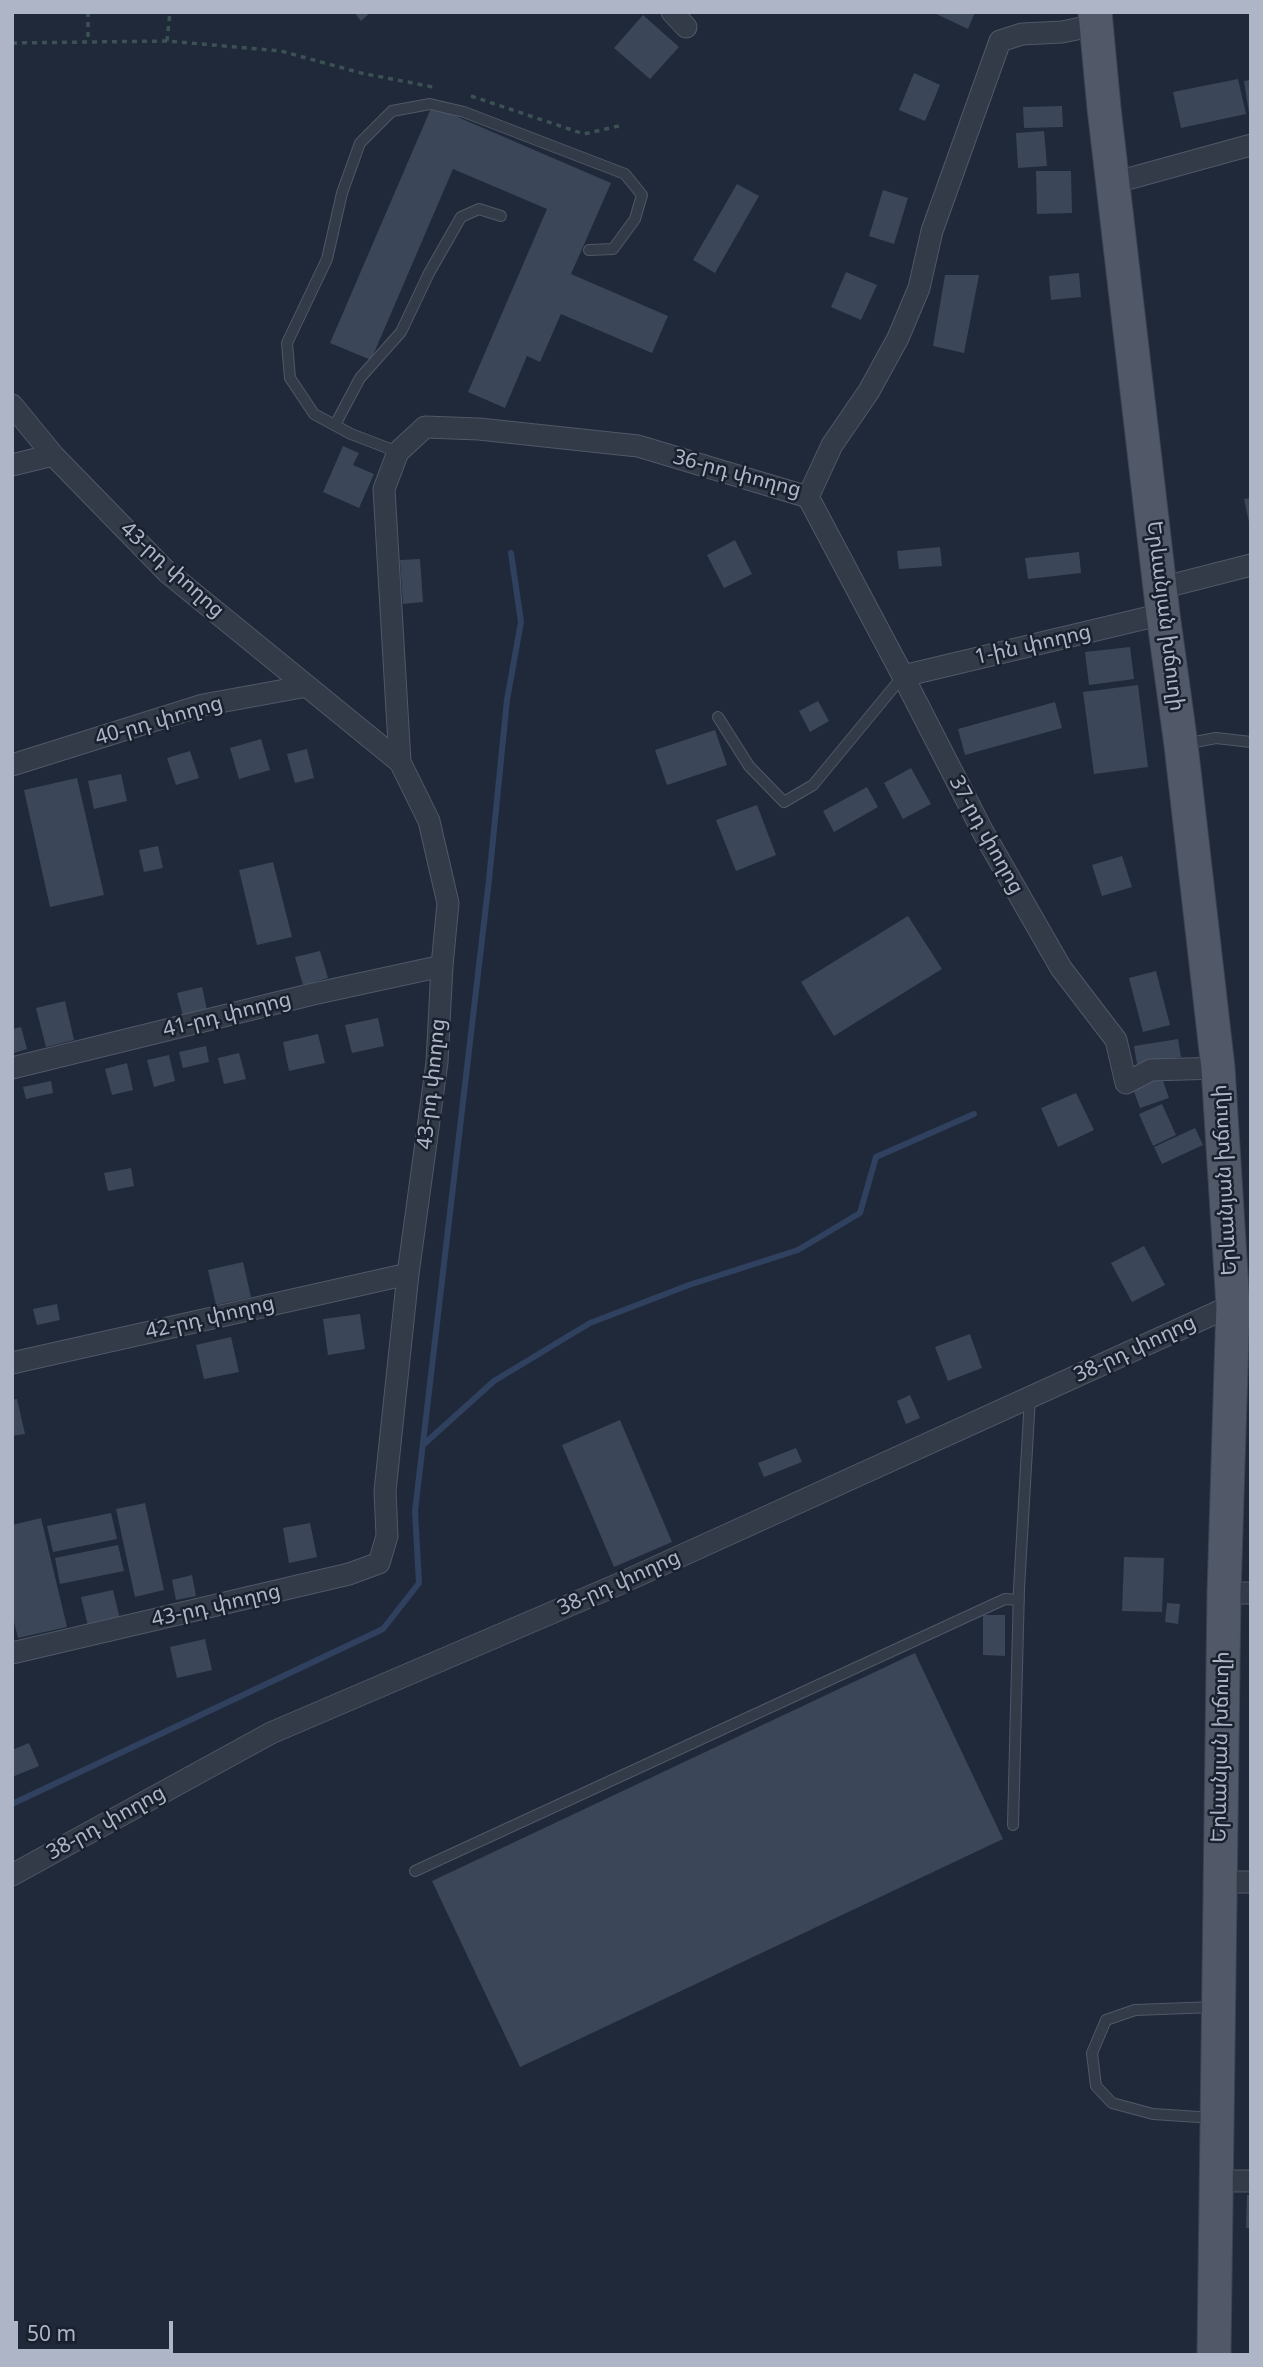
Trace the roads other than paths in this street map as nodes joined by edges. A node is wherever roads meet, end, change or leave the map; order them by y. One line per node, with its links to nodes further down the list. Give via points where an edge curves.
1 (1096, 19): 3 (main road, Երևանյան խճուղի); 11 (street, 36-րդ փողոց, via 1062,32 1022,34 1000,41 932,232 919,288 898,338 832,444)
2 (1251, 145): 3 (street)
3 (1113, 183): 13 (main road, Երևանյան խճուղի)
4 (501, 216): 7 (lane, via 479,209 461,217 401,332 360,378)
5 (589, 250): 7 (lane, via 613,249 635,219 642,195 625,174 464,112 430,104 392,111 360,143 342,193 327,259 286,343 290,378 314,414)
6 (12, 405): 9 (street, 43-րդ փողոց)
7 (335, 425): 8 (lane)
8 (398, 452): 11 (street, 36-րդ փողոց, via 425,427 638,446); 19 (street, 36-րդ փողոց, via 384,489)
9 (52, 455): 10 (street); 15 (street, 43-րդ փողոց, via 167,572)
10 (12, 465)
11 (808, 497): 14 (street, 37-րդ փողոց)
12 (1251, 565): 13 (street, 1-ին փողոց)
13 (1162, 601): 14 (street, 1-ին փողոց); 18 (main road, Երևանյան խճուղի)
14 (903, 676): 16 (lane, via 813,785 784,802 749,766); 23 (street, 37-րդ փողոց, via 983,832 1061,968 1116,1040 1126,1083 1151,1070)
15 (307, 686): 19 (street, 43-րդ փողոց); 20 (street, 40-րդ փողոց, via 203,705)
16 (718, 717)
17 (1251, 742): 18 (lane, via 1216,738)
18 (1181, 745): 23 (main road, Երևանյան խճուղի)
19 (400, 762): 21 (street, 43-րդ փողոց, via 429,821 448,903)
20 (12, 765)
21 (442, 966): 22 (street, 41-րդ փողոց); 24 (street, 43-րդ փողոց, via 437,1062)
22 (12, 1068)
23 (1218, 1068): 25 (main road, Երևանյան խճուղի)
24 (408, 1274): 26 (street, 42-րդ փողոց); 30 (street, 43-րդ փողոց, via 385,1491 387,1536 379,1563 349,1574)
25 (1242, 1305): 27 (street, 38-րդ փողոց); 28 (main road, Երևանյան խճուղի)
26 (12, 1363)
27 (1030, 1397): 29 (lane); 33 (street, 38-րդ փողոց, via 619,1584 271,1733)
28 (1237, 1593): 34 (main road, Երևանյան խճուղի)
29 (1019, 1600): 31 (lane); 32 (lane, via 1006,1599)
30 (12, 1653)
31 (1013, 1825)
32 (415, 1871)
33 (12, 1875)
34 (1235, 1882): 35 (main road, Երևանյան խճուղի)
35 (1217, 2007): 36 (main road, Երևանյան խճուղի); 36 (lane, via 1135,2010 1106,2020 1092,2053 1096,2086 1112,2103 1153,2114)
36 (1216, 2119): 37 (main road, Երևանյան խճուղի)
37 (1215, 2181): 38 (street); 39 (main road, Երևանյան խճուղի)
38 (1251, 2181)
39 (1213, 2355)

